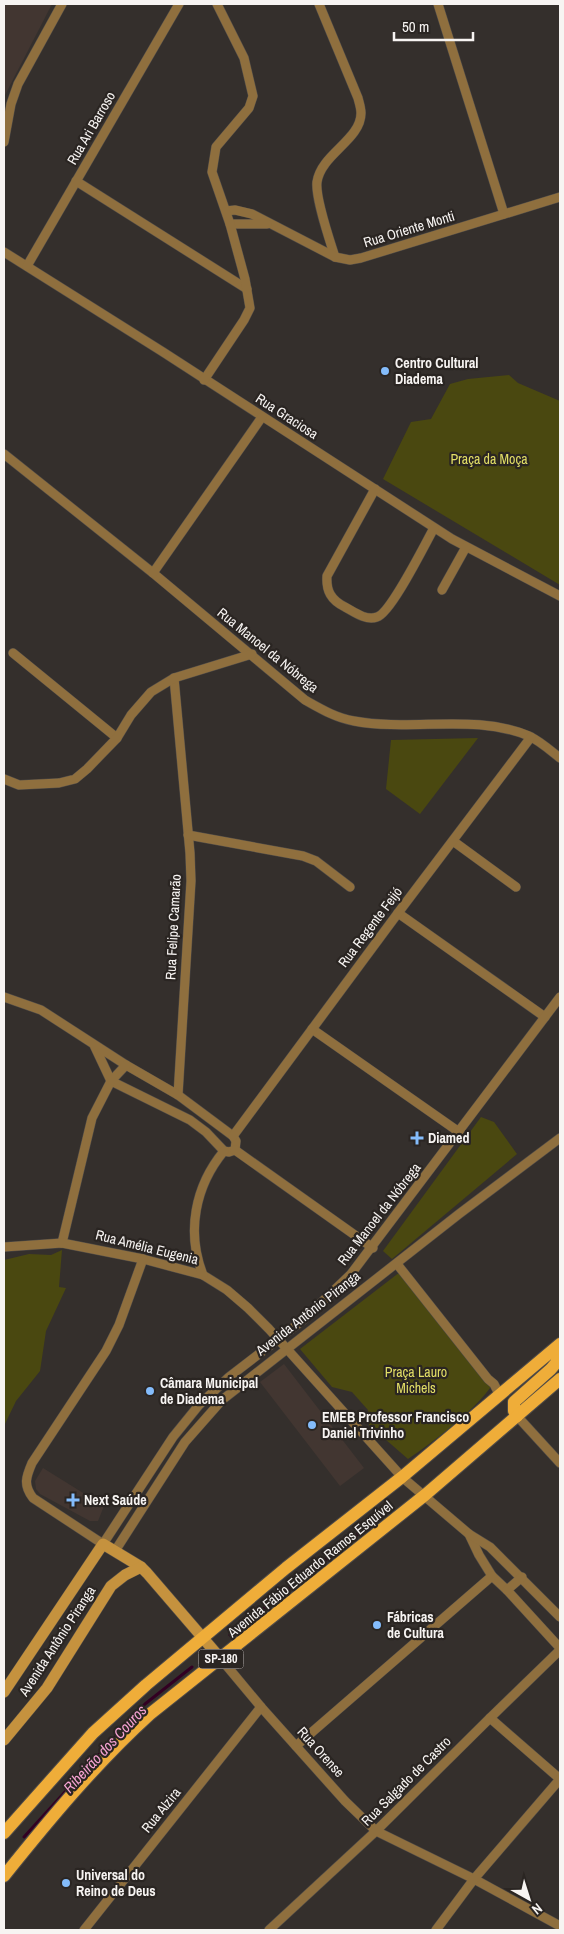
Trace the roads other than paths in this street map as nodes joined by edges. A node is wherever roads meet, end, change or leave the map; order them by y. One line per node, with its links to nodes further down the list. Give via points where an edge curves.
1 (62, 4): 6 (street, via 18,84)
2 (179, 4): 7 (street, Rua Ari Barroso)
3 (217, 4): 9 (street, via 244,58 253,96 249,108 216,147 213,158 212,172)
4 (319, 4): 14 (street, via 361,112 358,126 330,156 319,172 316,185)
5 (438, 4): 10 (street)
6 (4, 142)
7 (76, 181): 15 (street, Rua Ari Barroso); 16 (street)
8 (560, 197): 10 (street, Rua Oriente Monti)
9 (226, 211): 11 (street); 12 (street, Rua Oriente Monti, via 252,214)
10 (504, 214): 14 (street, Rua Oriente Monti, via 361,258)
11 (230, 224): 12 (street, Rua Oriente Monti); 16 (street)
12 (270, 224): 14 (street, Rua Oriente Monti)
13 (4, 252): 15 (street, Rua Graciosa)
14 (335, 257)
15 (28, 266): 17 (street, Rua Graciosa)
16 (247, 289): 17 (street, via 250,308)
17 (204, 380): 18 (street, Rua Graciosa)
18 (262, 417): 20 (street, Rua Graciosa); 23 (street)
19 (4, 454): 23 (street, Rua Manoel da Nóbrega)
20 (375, 489): 21 (street, Rua Graciosa); 21 (street, via 327,576 326,588 340,605 366,618 385,612)
21 (434, 528): 22 (street, Rua Graciosa)
22 (466, 547): 24 (street); 25 (street, Rua Graciosa)
23 (153, 573): 27 (street, Rua Manoel da Nóbrega)
24 (442, 590)
25 (560, 596)
26 (13, 653): 30 (street)
27 (252, 654): 28 (street); 29 (street, Rua Manoel da Nóbrega, via 305,700 328,713 354,721 395,725 462,724 506,728)
28 (174, 678): 30 (street, via 152,692 131,715); 33 (street, Rua Felipe Camarão)
29 (531, 737): 31 (street, Rua Manoel da Nóbrega); 34 (street, Rua Regente Feijó)
30 (117, 738): 32 (street, via 75,779 19,785)
31 (560, 758)
32 (4, 779)
33 (188, 835): 35 (street, via 303,856 316,861); 45 (street, Rua Felipe Camarão, via 191,881)
34 (453, 841): 36 (street); 37 (street, Rua Regente Feijó)
35 (350, 887)
36 (516, 887)
37 (398, 913): 40 (street); 41 (street, Rua Regente Feijó)
38 (560, 997): 40 (street, Rua Manoel da Nóbrega)
39 (4, 998): 42 (street, via 41,1010)
40 (545, 1017): 47 (street, Rua Manoel da Nóbrega)
41 (312, 1029): 47 (street); 48 (street, Rua Regente Feijó)
42 (94, 1045): 43 (street); 44 (street)
43 (126, 1065): 44 (street); 45 (street)
44 (111, 1081): 46 (street); 52 (street, via 92,1118)
45 (178, 1095): 46 (street); 48 (street)
46 (166, 1108): 51 (street, via 197,1124)
47 (459, 1132): 54 (street, Rua Manoel da Nóbrega)
48 (233, 1136): 50 (street)
49 (560, 1138): 56 (street, Avenida Antônio Piranga)
50 (235, 1150): 51 (street); 54 (street)
51 (224, 1151): 57 (street, via 204,1183 196,1210 195,1244)
52 (62, 1243): 53 (street, Rua Amélia Eugenia); 55 (street, Rua Amélia Eugenia)
53 (4, 1247)
54 (373, 1248): 58 (street, Rua Manoel da Nóbrega, via 336,1290)
55 (143, 1259): 57 (street, Rua Amélia Eugenia); 69 (street, via 106,1351 32,1463 25,1481 28,1492 38,1501)
56 (397, 1264): 60 (street, Avenida Antônio Piranga); 63 (street)
57 (203, 1275): 58 (street, Rua Amélia Eugenia, via 227,1290)
58 (278, 1339): 60 (street, Rua Amélia Eugenia); 69 (street, Avenida Antônio Piranga, via 212,1391 186,1419)
59 (560, 1344): 63 (main road, Avenida Fábio Eduardo Ramos Esquível / SP-180)
60 (286, 1348): 66 (street, Rua Amélia Eugenia); 70 (street, Avenida Antônio Piranga, via 222,1400 197,1427)
61 (560, 1351): 64 (main road, via 556,1363 514,1402)
62 (560, 1379): 64 (main road, Avenida Fábio Eduardo Ramos Esquível / SP-180)
63 (499, 1394): 66 (main road, Avenida Fábio Eduardo Ramos Esquível / SP-180)
64 (517, 1416): 65 (street); 67 (main road, Avenida Fábio Eduardo Ramos Esquível / SP-180)
65 (560, 1463)
66 (402, 1477): 67 (street, Rua Amélia Eugenia); 76 (main road, Avenida Fábio Eduardo Ramos Esquível / SP-180)
67 (425, 1495): 68 (street, Rua Amélia Eugenia); 78 (main road, Avenida Fábio Eduardo Ramos Esquível / SP-180)
68 (469, 1534): 72 (street); 73 (street, via 490,1547)
69 (103, 1544): 70 (main road, Rua Orense); 79 (main road, Avenida Antônio Piranga)
70 (115, 1551): 71 (main road, Rua Orense)
71 (141, 1567): 76 (main road, Rua Orense); 82 (main road, Avenida Antônio Piranga, via 111,1586 46,1688)
72 (492, 1576): 74 (street); 83 (street)
73 (522, 1577): 74 (street); 75 (street)
74 (507, 1590): 77 (street)
75 (560, 1617)
76 (202, 1637): 78 (main road, Rua Orense); 86 (main road, Avenida Fábio Eduardo Ramos Esquível / SP-180, via 93,1733)
77 (560, 1649): 81 (street, Rua Salgado de Castro)
78 (221, 1659): 80 (street, Rua Orense); 87 (main road, Avenida Fábio Eduardo Ramos Esquível / SP-180, via 122,1740)
79 (4, 1692)
80 (260, 1707): 83 (street, Rua Orense); 90 (street, Rua Alzira)
81 (490, 1718): 84 (street); 85 (street, Rua Salgado de Castro)
82 (4, 1740)
83 (296, 1746): 85 (street, Rua Orense)
84 (560, 1779): 88 (street)
85 (376, 1831): 88 (street, Rua Orense); 91 (street, Rua Salgado de Castro)
86 (4, 1833)
87 (4, 1876)
88 (474, 1879): 89 (street, Rua Orense); 92 (street)
89 (560, 1926)
90 (84, 1930)
91 (269, 1930)
92 (436, 1930)

